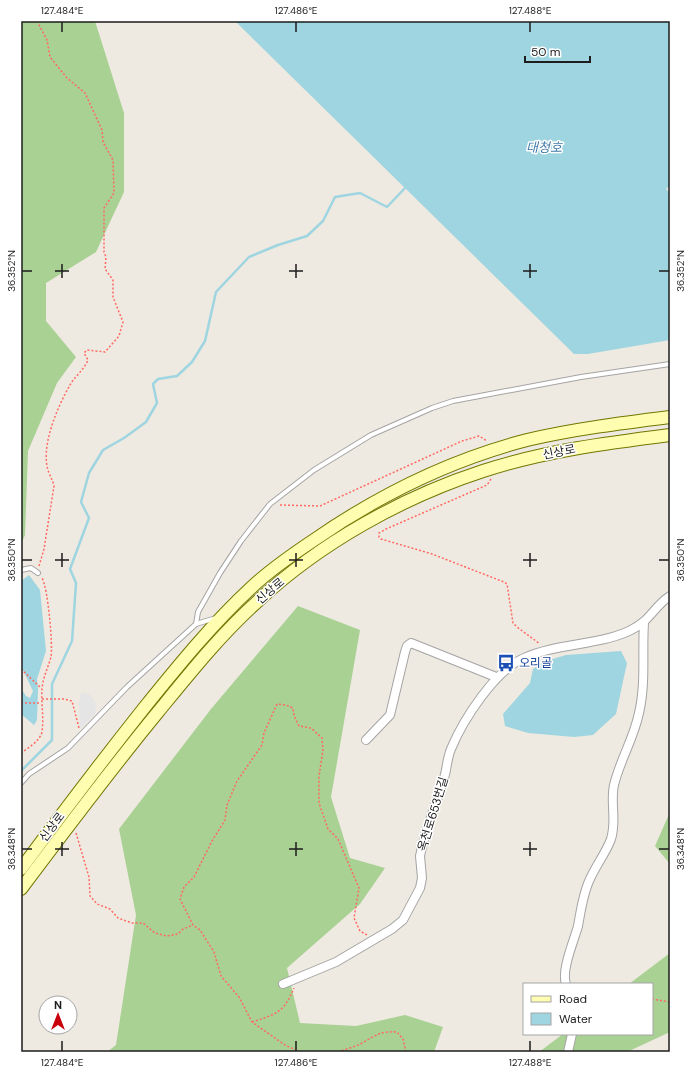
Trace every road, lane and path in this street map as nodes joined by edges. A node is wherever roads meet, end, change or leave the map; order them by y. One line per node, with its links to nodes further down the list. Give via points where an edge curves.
1 (37, 21): 9 (path, via 48,40 50,57 67,78 85,93 113,160 114,193 104,208 104,252 105,269 113,280 113,297 122,322 119,336 105,352 87,350 84,353 88,360 85,367 71,384 49,433 48,467 54,486)
2 (670, 364): 13 (lane, via 453,401 371,435 314,470 270,504 220,573 198,612)
3 (670, 417): 11 (street, 신상로, via 527,440 420,478 373,501 284,560)
4 (670, 435): 6 (street, 신상로, via 596,444 530,458)
5 (489, 442): 7 (path, via 479,436 462,441 320,506)
6 (488, 473): 14 (path, via 486,485 386,529 379,533 378,537 432,554 504,582 507,584 513,623); 25 (street, 신상로, via 425,493 379,515 292,572 225,633 98,784)
7 (281, 505)
8 (21, 570): 9 (lane, via 31,568)
9 (38, 573): 17 (path, via 44,581 52,648)
10 (670, 596): 12 (street, 옥천로653번길)
11 (222, 616): 13 (lane); 26 (street, 신상로, via 183,659 101,762)
12 (644, 623): 16 (street, 옥천로653번길, via 601,640 545,650 522,658); 31 (street, via 644,672 639,714 634,736 614,786 611,839 586,889 567,964 564,978)
13 (196, 624): 24 (lane, via 127,687 68,748 29,774)
14 (539, 642)
15 (21, 669): 17 (path)
16 (496, 677): 22 (street, via 411,643 405,652 390,715); 29 (street, 옥천로653번길, via 450,750 445,776 420,856 420,888 403,920)
17 (42, 689): 18 (path)
18 (42, 699): 20 (path); 21 (path, via 72,701)
19 (21, 703): 20 (path)
20 (40, 703): 23 (path, via 42,733 37,741)
21 (79, 728)
22 (366, 740)
23 (21, 753)
24 (21, 783)
25 (70, 822): 27 (street, 신상로); 28 (path, via 89,877 90,896 97,904 110,909 118,918 132,923 143,923 155,933 167,936 178,934)
26 (21, 869)
27 (21, 889)
28 (192, 926): 29 (path, via 180,899 184,887 194,877 225,820 227,805 237,781 262,745 264,733 277,704 286,704 293,708 299,726 311,728 322,738 319,803 328,829 338,839 359,888 354,918 360,931); 35 (path, via 200,930 214,952 221,976 239,997)
29 (376, 938): 30 (street, 옥천로653번길, via 336,962)
30 (307, 974): 32 (street, 옥천로653번길); 35 (path, via 296,983 287,1004 278,1014)
31 (566, 983)
32 (283, 984)
33 (653, 999): 34 (path)
34 (670, 1002)
35 (252, 1022): 37 (path, via 285,1045)
36 (572, 1035): 40 (street)
37 (300, 1052)
38 (338, 1052): 39 (path, via 362,1044 371,1036 383,1032 397,1032 403,1039)
39 (406, 1052)
40 (568, 1052)

